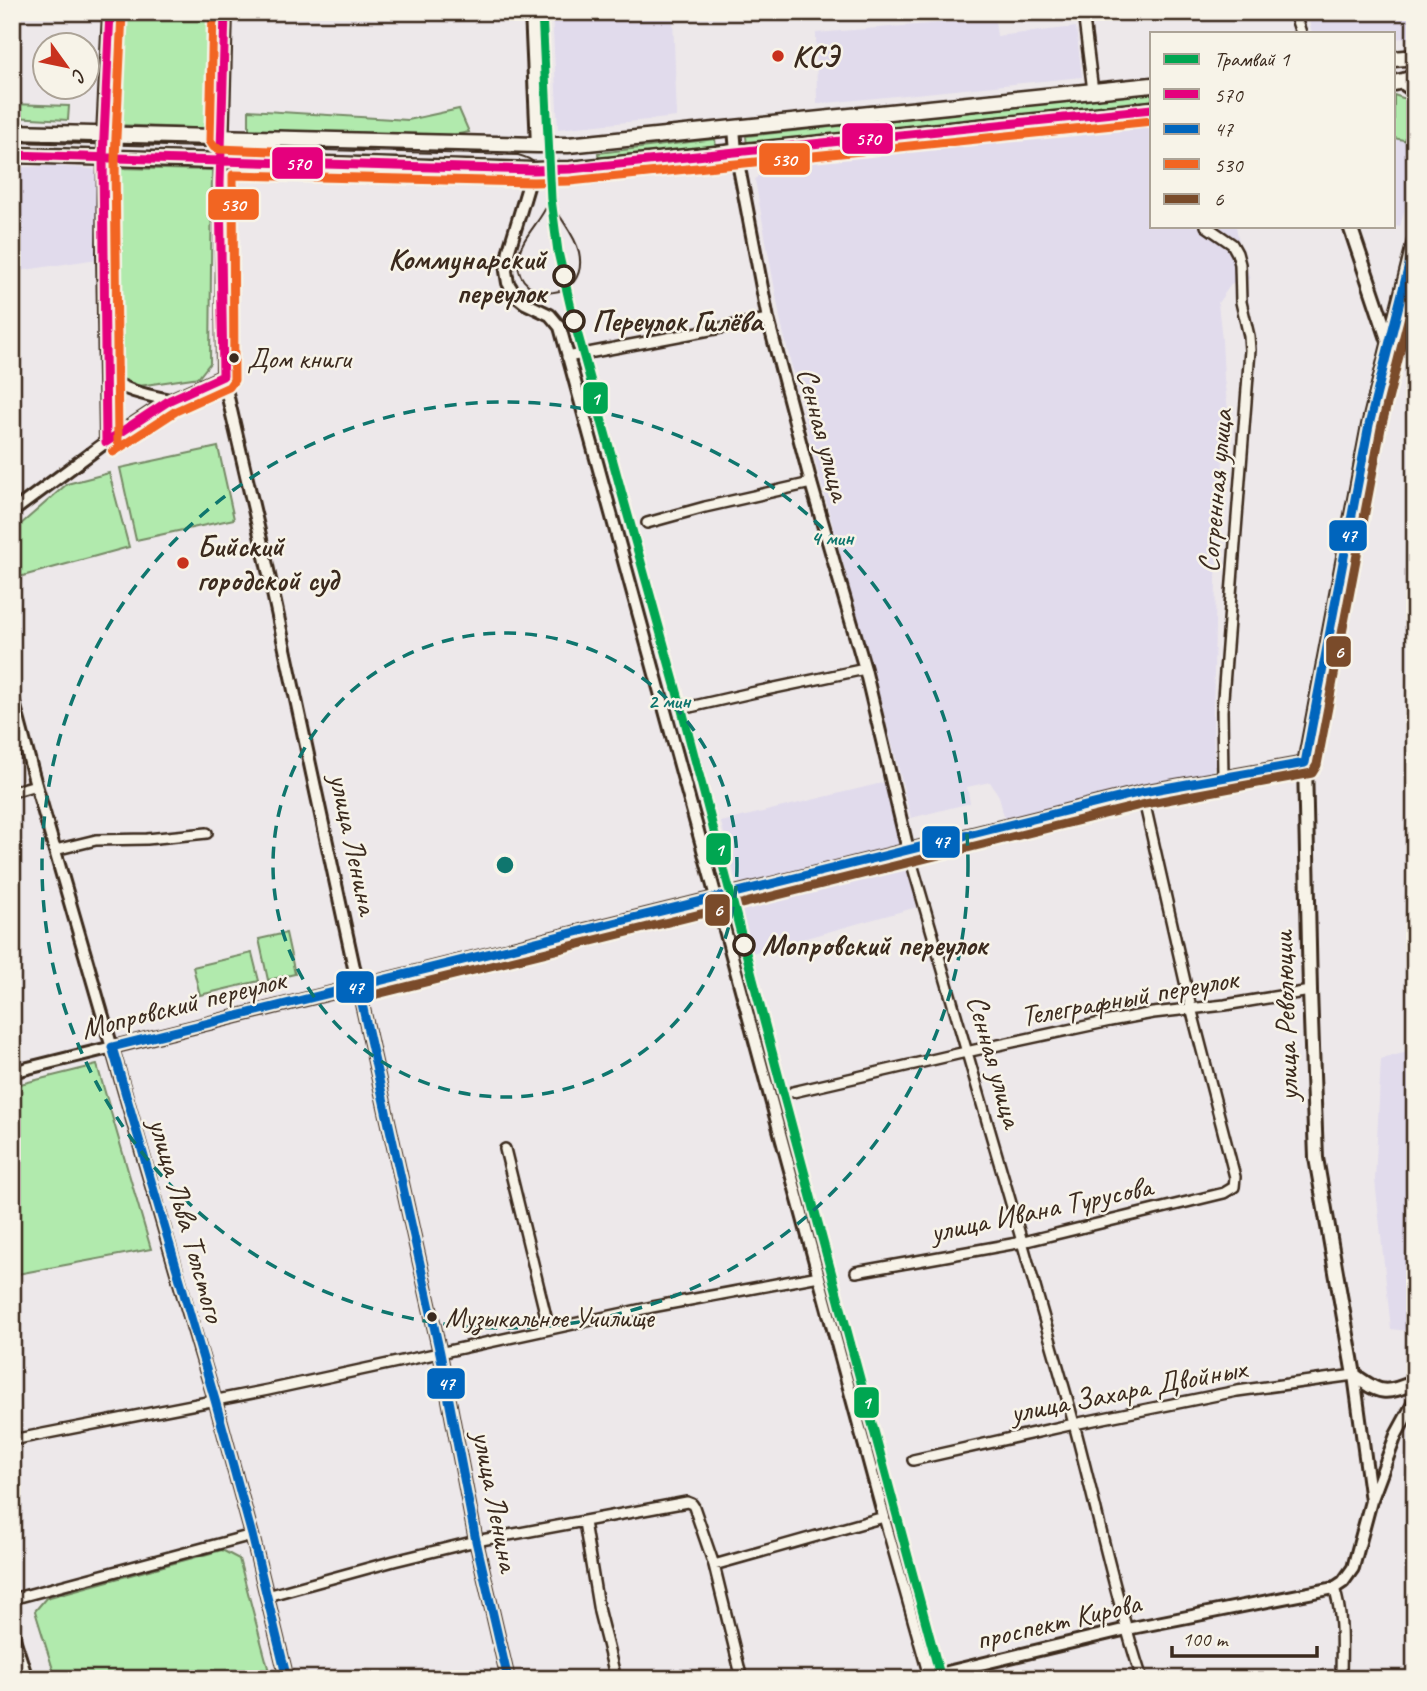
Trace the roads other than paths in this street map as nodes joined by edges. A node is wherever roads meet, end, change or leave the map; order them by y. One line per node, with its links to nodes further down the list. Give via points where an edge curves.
1 (110, 12): 16 (main road)
2 (225, 12): 17 (main road, улица Ленина)
3 (532, 12): 18 (main road)
4 (1083, 12): 11 (street)
5 (1294, 12): 6 (street)
6 (1301, 32)
7 (1403, 58): 8 (main road)
8 (1415, 69): 9 (main road, via 1413,76)
9 (1403, 81): 12 (main road)
10 (1150, 85): 11 (main road)
11 (1093, 91): 14 (main road)
12 (1415, 91)
13 (1150, 109): 19 (main road)
14 (734, 128): 18 (main road); 19 (street, Сенная улица)
15 (12, 132): 16 (main road)
16 (104, 134): 17 (main road); 21 (street)
17 (221, 137): 18 (main road); 22 (main road, улица Ленина)
18 (538, 145)
19 (736, 152): 23 (main road); 27 (street, Сенная улица)
20 (12, 155): 21 (main road)
21 (103, 158): 22 (main road); 30 (street)
22 (221, 162): 23 (main road); 31 (street, улица Ленина)
23 (533, 170): 29 (street, via 509,250 508,283 516,296 556,321)
24 (1209, 228): 41 (street, Согренная улица, via 1237,253 1250,349 1222,711)
25 (1351, 228): 28 (main road)
26 (1415, 240): 28 (main road, улица Революции)
27 (768, 319): 29 (street); 34 (street, Сенная улица)
28 (1390, 344): 40 (main road, улица Революции, via 1369,425)
29 (567, 357): 48 (street)
30 (105, 376): 32 (street, via 126,389); 33 (street)
31 (223, 376): 32 (street); 49 (street, улица Ленина)
32 (170, 400): 33 (street)
33 (106, 442): 35 (street)
34 (811, 483): 36 (street); 37 (street, Сенная улица)
35 (12, 512)
36 (647, 523)
37 (865, 669): 39 (street); 47 (street, Сенная улица)
38 (12, 695): 42 (street, улица Льва Толстого)
39 (690, 708)
40 (1305, 763): 41 (street, Мопровский переулок); 50 (main road, улица Революции)
41 (1223, 777): 44 (street, Мопровский переулок)
42 (36, 785): 43 (street); 46 (street, улица Льва Толстого)
43 (12, 792)
44 (1142, 792): 47 (street, Мопровский переулок); 51 (street)
45 (207, 833): 46 (street, via 96,840)
46 (55, 850): 52 (street, улица Льва Толстого)
47 (908, 850): 48 (street, Мопровский переулок); 53 (street, Сенная улица)
48 (716, 897): 49 (street, Мопровский переулок); 59 (street)
49 (358, 986): 52 (street, Мопровский переулок); 61 (street, улица Ленина)
50 (1310, 991): 51 (street, Телеграфный переулок); 62 (main road, улица Революции, via 1316,1158)
51 (1191, 1008): 53 (street, Телеграфный переулок); 57 (street, улица Ивана Турусова, via 1234,1187)
52 (112, 1047): 54 (street, Мопровский переулок); 64 (street, улица Льва Толстого)
53 (966, 1052): 55 (street, Телеграфный переулок); 57 (street, Сенная улица)
54 (12, 1072)
55 (793, 1092)
56 (505, 1149): 60 (street)
57 (1023, 1241): 58 (street, улица Ивана Турусова); 66 (street, Сенная улица)
58 (856, 1272)
59 (819, 1276): 60 (street); 70 (street)
60 (549, 1329): 61 (street)
61 (440, 1353): 64 (street); 73 (street, улица Ленина)
62 (1354, 1375): 63 (main road, via 1386,1392); 66 (street, улица Захара Двойных, via 1237,1391); 69 (street, улица Революции)
63 (1415, 1382)
64 (215, 1400): 67 (street); 72 (street, улица Льва Толстого)
65 (1415, 1400): 69 (street, via 1396,1435)
66 (1074, 1424): 68 (street, улица Захара Двойных); 78 (street, Сенная улица)
67 (12, 1440)
68 (913, 1460)
69 (1371, 1502): 75 (street, улица Революции, via 1353,1568)
70 (884, 1517): 74 (street); 81 (street)
71 (584, 1522): 73 (street); 74 (street, via 687,1502 694,1507); 85 (street)
72 (252, 1535): 76 (street, улица Льва Толстого); 77 (street)
73 (476, 1541): 76 (street); 84 (street, улица Ленина)
74 (713, 1565): 86 (street)
75 (1334, 1588): 78 (street, проспект Кирова); 88 (street, via 1341,1617)
76 (267, 1596): 83 (street, улица Льва Толстого)
77 (12, 1598)
78 (1127, 1629): 80 (street, проспект Кирова); 87 (street, Сенная улица)
79 (12, 1632): 82 (street)
80 (949, 1675): 81 (street, проспект Кирова)
81 (923, 1678)
82 (27, 1679)
83 (287, 1679)
84 (508, 1679)
85 (616, 1679)
86 (742, 1679)
87 (1142, 1679)
88 (1341, 1679)

